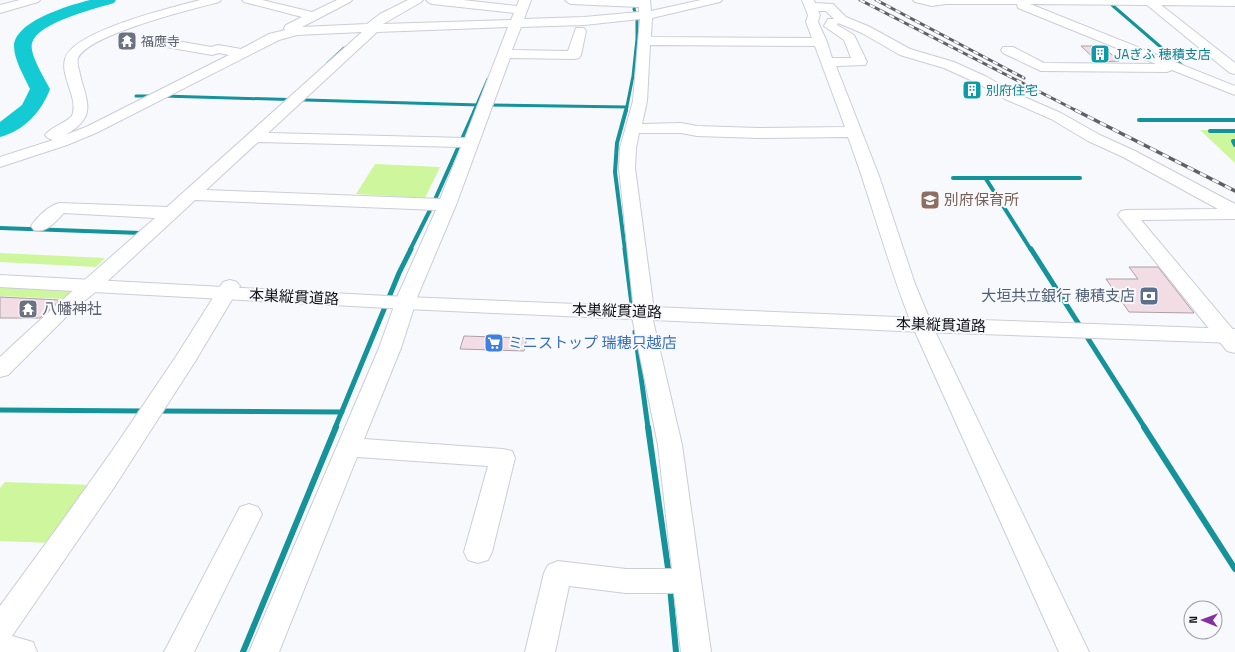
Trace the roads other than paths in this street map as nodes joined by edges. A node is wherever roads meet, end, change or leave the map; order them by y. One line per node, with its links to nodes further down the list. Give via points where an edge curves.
1 (6, 0): 14 (street)
2 (34, 0): 20 (street)
3 (213, 0): 12 (street, via 215,5); 44 (street, via 150,17 85,45 72,57 71,67 82,107 81,116 62,131)
4 (248, 0): 21 (street)
5 (346, 0): 23 (street)
6 (417, 0): 25 (street, via 384,17)
7 (432, 0): 22 (street)
8 (572, 0): 19 (street)
9 (716, 0): 19 (street)
10 (918, 0): 11 (street)
11 (946, 0): 13 (street)
12 (235, 1)
13 (1011, 1): 15 (street); 37 (street)
14 (0, 2)
15 (1149, 2): 16 (street); 38 (street)
16 (1235, 2)
17 (300, 3): 21 (street)
18 (810, 3): 24 (street, via 829,7); 31 (street, via 814,15 812,22)
19 (644, 6): 22 (street, via 584,21); 32 (street)
20 (0, 9)
21 (286, 10): 23 (street)
22 (521, 11): 25 (street); 35 (street)
23 (313, 16): 27 (street, via 284,31)
24 (842, 20): 28 (street, via 866,30); 29 (street, via 830,23 830,26)
25 (372, 28): 27 (street); 42 (street)
26 (580, 31): 35 (street, via 574,55)
27 (286, 33): 34 (street)
28 (875, 37): 29 (street); 47 (street, via 905,52 949,65 1056,116)
29 (849, 38): 31 (street); 36 (street, via 860,62)
30 (155, 41): 34 (street, via 212,51 218,49)
31 (820, 41): 32 (street); 36 (street)
32 (644, 42): 40 (street, via 640,101)
33 (1008, 50): 37 (street, via 1041,67)
34 (243, 53): 44 (street, via 91,130 48,147)
35 (505, 54): 43 (street)
36 (828, 62): 41 (street)
37 (1179, 68): 39 (street)
38 (1235, 70)
39 (1235, 91)
40 (633, 129): 41 (street, via 681,128 697,132 758,133); 55 (street, via 626,168)
41 (854, 132): 56 (street, via 871,176 905,284)
42 (254, 137): 43 (street); 45 (street)
43 (471, 143): 46 (street)
44 (0, 161)
45 (190, 195): 46 (street); 48 (street)
46 (448, 205): 54 (street)
47 (1235, 212): 57 (street, via 1127,215)
48 (170, 213): 49 (street, via 60,208); 52 (street)
49 (40, 226)
50 (0, 273): 52 (main road, 本巣縦貫道路)
51 (0, 281): 52 (main road, 本巣縦貫道路)
52 (96, 282): 53 (main road, 本巣縦貫道路); 58 (street)
53 (228, 289): 54 (main road, 本巣縦貫道路); 63 (street, via 84,513)
54 (407, 299): 55 (main road, 本巣縦貫道路); 59 (street, via 390,348)
55 (642, 307): 56 (main road, 本巣縦貫道路); 62 (street, via 670,445)
56 (920, 320): 57 (main road, 本巣縦貫道路); 70 (street)
57 (1230, 334)
58 (4, 362)
59 (349, 446): 61 (street, via 503,458); 67 (street)
60 (249, 514): 66 (street)
61 (478, 552)
62 (687, 581): 68 (street, via 626,581 558,573); 69 (street)
63 (0, 629)
64 (0, 646): 65 (street)
65 (22, 652)
66 (179, 652)
67 (264, 652)
68 (540, 652)
69 (696, 652)
70 (1074, 652)

